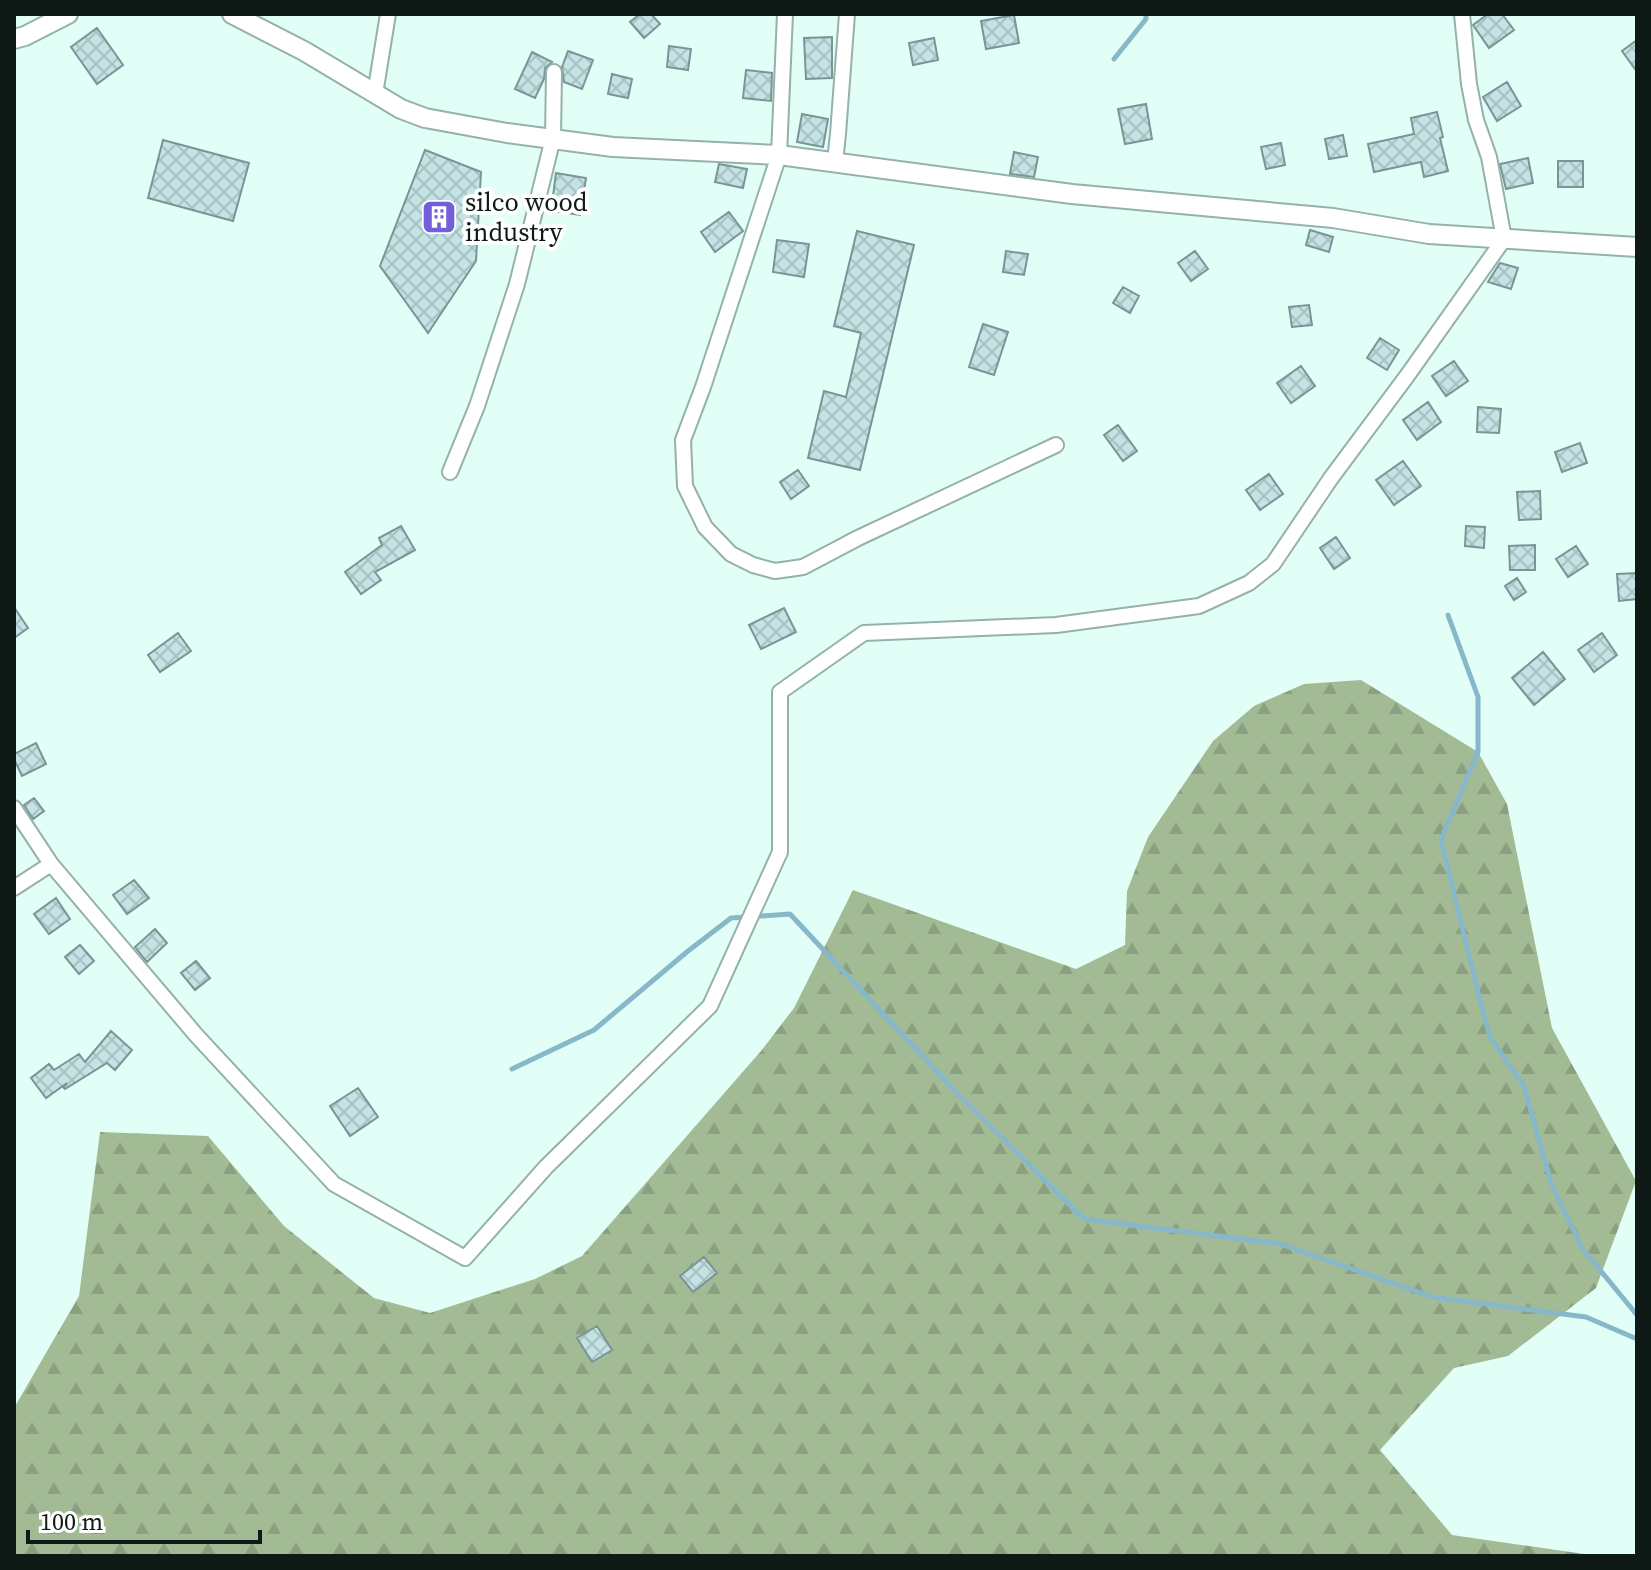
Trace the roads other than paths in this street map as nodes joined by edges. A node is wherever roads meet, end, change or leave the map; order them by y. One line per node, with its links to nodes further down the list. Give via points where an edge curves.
1 (68, 14): 7 (main road)
2 (232, 14): 9 (main road)
3 (388, 14): 9 (street)
4 (785, 14): 11 (street)
5 (847, 14): 12 (street)
6 (1462, 14): 13 (street, via 1469,84)
7 (14, 39)
8 (554, 72): 10 (street)
9 (375, 94): 10 (main road, via 425,118)
10 (553, 138): 11 (main road, via 639,149); 16 (street, via 517,284)
11 (779, 155): 12 (main road); 15 (street, via 683,440 685,486 705,527 731,554 753,565 775,571 803,567)
12 (835, 162): 13 (main road, via 1072,194)
13 (1504, 239): 14 (main road); 18 (street, via 1273,564 1249,583 1199,606 1056,625 864,633 780,692 780,852 710,1006 546,1167 465,1258 334,1184 196,1035)
14 (1637, 247)
15 (1056, 445)
16 (450, 472)
17 (14, 808): 18 (street)
18 (51, 864): 19 (street)
19 (14, 888)

